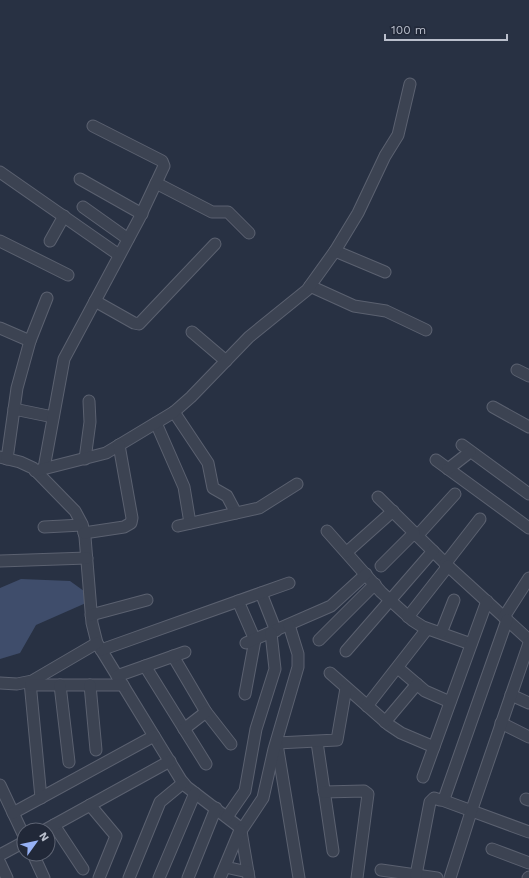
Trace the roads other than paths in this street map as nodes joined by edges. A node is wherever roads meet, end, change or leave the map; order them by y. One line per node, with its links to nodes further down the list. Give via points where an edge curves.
1 (410, 84): 14 (street, via 398,135 358,213)
2 (93, 126): 5 (street, via 163,162 164,166)
3 (0, 172): 8 (street)
4 (80, 179): 7 (street)
5 (156, 183): 7 (street); 9 (street, via 212,212 227,211)
6 (84, 207): 10 (street)
7 (142, 214): 10 (street)
8 (64, 216): 12 (street); 15 (street)
9 (249, 233)
10 (128, 238): 15 (street)
11 (0, 241): 17 (street)
12 (50, 241)
13 (215, 244): 20 (street, via 139,324)
14 (335, 251): 16 (street); 18 (street)
15 (119, 255): 20 (street)
16 (385, 272)
17 (68, 275)
18 (310, 286): 22 (street, via 354,306 386,311); 25 (street, via 249,336)
19 (47, 298): 24 (street)
20 (95, 301): 32 (street, via 64,359)
21 (0, 328): 24 (street)
22 (426, 330)
23 (192, 332): 25 (street)
24 (30, 341): 30 (street)
25 (226, 361): 31 (street)
26 (517, 370): 27 (street)
27 (529, 376)
28 (89, 401): 37 (street, via 90,422)
29 (493, 407): 34 (street)
30 (14, 409): 32 (street); 36 (street)
31 (174, 412): 33 (street); 46 (street, via 208,463 213,488 227,496)
32 (53, 417): 40 (street)
33 (156, 423): 35 (street); 48 (street, via 184,487)
34 (529, 427)
35 (119, 445): 37 (street, via 106,453); 52 (street, via 131,523 124,527)
36 (4, 458): 40 (street)
37 (85, 459): 40 (street)
38 (436, 460): 39 (street)
39 (448, 469): 43 (street, via 466,449); 51 (street)
40 (39, 470): 52 (street, via 75,511)
41 (297, 484): 46 (street, via 260,508)
42 (455, 494): 54 (street)
43 (529, 494)
44 (378, 497): 45 (street)
45 (392, 511): 54 (street); 56 (street)
46 (236, 513): 48 (street)
47 (480, 519): 59 (street)
48 (190, 523): 49 (street)
49 (178, 526)
50 (44, 527): 52 (street)
51 (529, 528)
52 (83, 529): 57 (street)
53 (327, 531): 56 (street)
54 (416, 534): 55 (street); 60 (street)
55 (433, 551): 59 (street); 67 (street)
56 (347, 552): 61 (street)
57 (87, 558): 58 (street); 71 (street)
58 (0, 561)
59 (447, 565): 70 (street); 72 (street)
60 (381, 566)
61 (366, 574): 64 (street); 74 (street, via 331,606)
62 (529, 578): 73 (street)
63 (289, 583): 65 (street)
64 (375, 584): 67 (street); 78 (street)
65 (260, 593): 69 (street); 76 (street)
66 (147, 600): 71 (street)
67 (390, 600): 72 (street); 84 (street)
68 (454, 600): 77 (street)
69 (238, 601): 80 (street); 83 (street)
70 (487, 601): 73 (street); 82 (street)
71 (91, 615): 83 (street)
72 (408, 617): 75 (street)
73 (506, 619): 79 (street); 122 (street)
74 (289, 625): 76 (street); 108 (street, via 299,660)
75 (427, 628): 77 (street); 88 (street)
76 (274, 632): 80 (street); 127 (street, via 275,669 256,729 245,791)
77 (441, 633): 82 (street)
78 (319, 640)
79 (529, 640)
80 (251, 641): 97 (street)
81 (529, 643): 98 (street)
82 (471, 644): 99 (street)
83 (99, 647): 90 (street); 92 (street)
84 (346, 651)
85 (185, 652): 86 (street)
86 (173, 656): 87 (street); 102 (street)
87 (145, 666): 90 (street); 105 (street)
88 (398, 668): 93 (street); 101 (street)
89 (330, 673): 96 (street)
90 (120, 681): 95 (street); 106 (street)
91 (0, 683): 92 (street)
92 (30, 683): 94 (street); 121 (street)
93 (417, 684): 99 (street, via 431,695); 103 (street)
94 (60, 685): 95 (street); 114 (street)
95 (90, 685): 112 (street)
96 (346, 688): 101 (street); 109 (street, via 338,738 335,741)
97 (246, 694)
98 (511, 695): 100 (street); 104 (street)
99 (450, 702): 111 (street)
100 (529, 703)
101 (367, 706): 103 (street)
102 (206, 712): 105 (street); 110 (street)
103 (385, 722): 111 (street, via 401,733)
104 (501, 723): 107 (street); 125 (street)
105 (184, 729): 115 (street)
106 (154, 736): 113 (street); 121 (street)
107 (529, 737)
108 (277, 741): 109 (street); 130 (street, via 262,798); 152 (street)
109 (317, 742): 119 (street)
110 (231, 744)
111 (434, 746): 116 (street)
112 (96, 750)
113 (170, 761): 117 (street); 123 (street)
114 (69, 762)
115 (206, 764)
116 (423, 777)
117 (183, 782): 120 (street); 148 (street, via 157,807)
118 (0, 785): 126 (street)
119 (324, 792): 135 (street); 153 (street, via 364,791 368,794)
120 (195, 793): 124 (street); 149 (street)
121 (41, 798): 126 (street)
122 (442, 800): 125 (street); 144 (street, via 434,798 430,802)
123 (90, 805): 129 (street); 147 (street, via 116,836)
124 (216, 808): 127 (street); 150 (street)
125 (471, 812): 131 (street); 155 (street)
126 (13, 813): 128 (street)
127 (227, 817): 130 (street)
128 (17, 822)
129 (56, 824)
130 (241, 830): 140 (street); 143 (street)
131 (529, 832)
132 (56, 836): 141 (street)
133 (16, 846): 136 (street)
134 (492, 849): 139 (street)
135 (333, 852)
136 (0, 855)
137 (37, 862): 146 (street)
138 (0, 863): 145 (street)
139 (529, 863)
140 (224, 867): 143 (street); 151 (street)
141 (83, 869)
142 (381, 870): 144 (street)
143 (248, 875)
144 (416, 875): 154 (street)
145 (7, 878)
146 (44, 878)
147 (99, 878)
148 (129, 878)
149 (159, 878)
150 (188, 878)
151 (220, 878)
152 (300, 878)
153 (357, 878)
154 (436, 878)
155 (450, 878)

